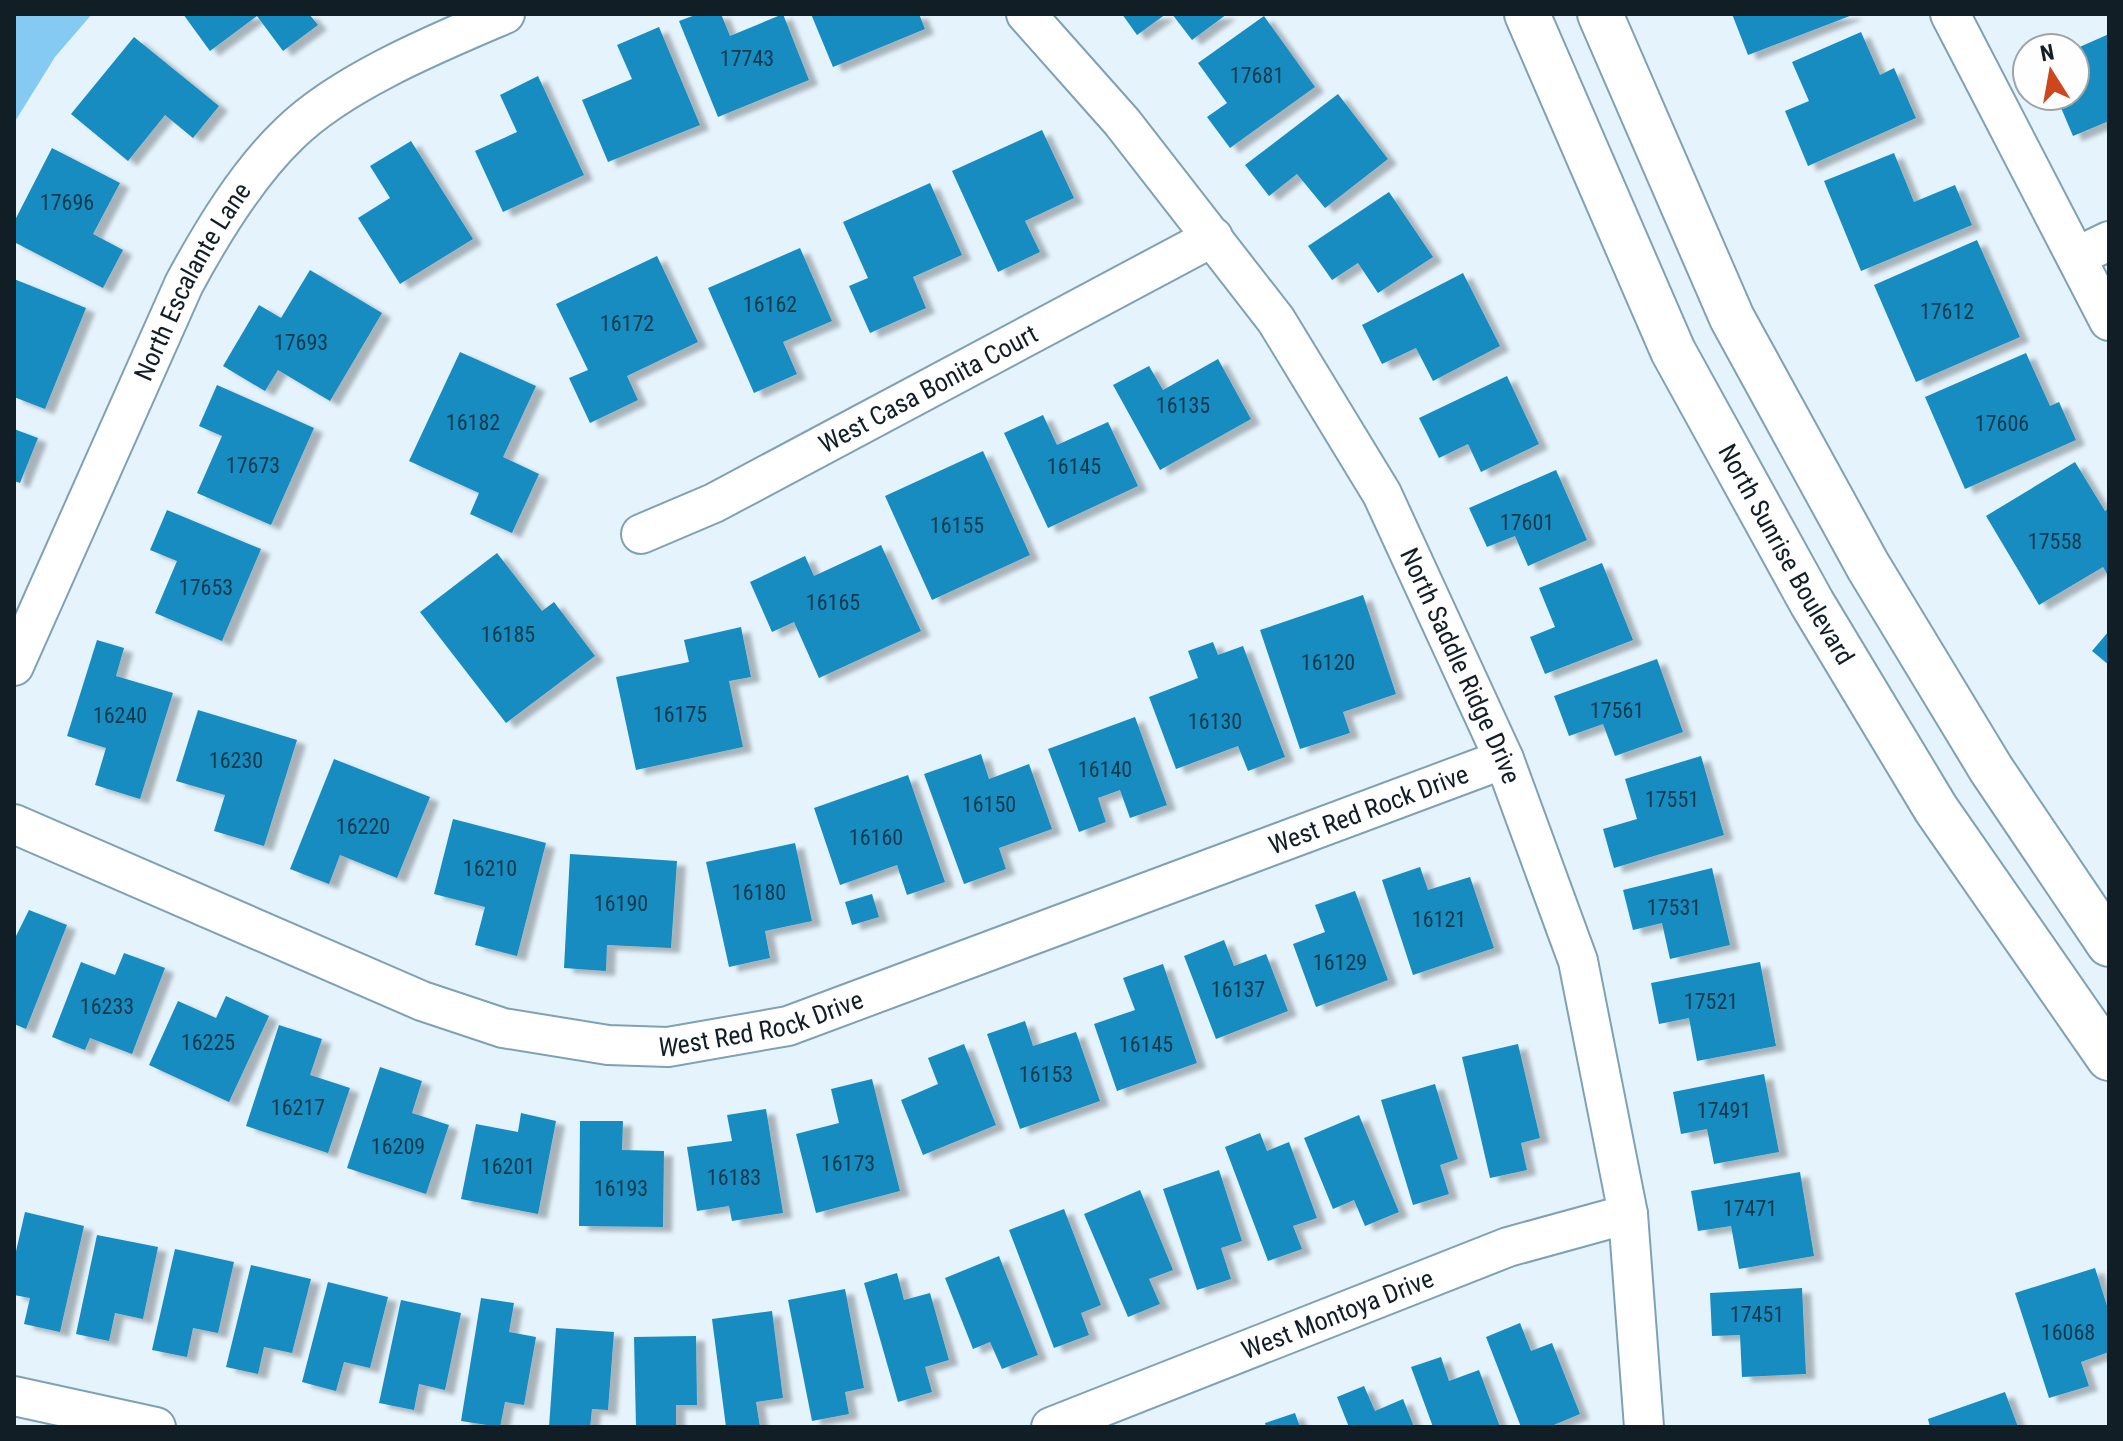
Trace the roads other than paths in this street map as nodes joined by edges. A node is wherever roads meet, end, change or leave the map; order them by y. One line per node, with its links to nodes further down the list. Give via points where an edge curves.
1 (505, 14): 10 (street, North Escalante Lane, via 357,84 290,132 249,184 184,284)
2 (1026, 14): 6 (street, North Saddle Ridge Drive, via 1122,122)
3 (1527, 14): 14 (street, North Sunrise Boulevard, via 1673,351 1805,590 1936,809)
4 (1600, 14): 13 (street, via 1732,318 1868,566 1966,728)
5 (1950, 14): 7 (street)
6 (1213, 237): 9 (street, West Casa Bonita Court, via 714,503); 11 (street, North Saddle Ridge Drive, via 1276,320 1382,494)
7 (2092, 249): 8 (street)
8 (2109, 321)
9 (641, 534)
10 (14, 666)
11 (1504, 759): 12 (street, West Red Rock Drive, via 788,1026 668,1047 608,1045 503,1028 422,1001); 15 (street, North Saddle Ridge Drive, via 1578,961)
12 (14, 824)
13 (2109, 944)
14 (2109, 1058)
15 (1628, 1214): 18 (street, West Montoya Drive, via 1508,1247); 19 (street, North Saddle Ridge Drive)
16 (14, 1396): 17 (street)
17 (156, 1427)
18 (1051, 1427)
19 (1644, 1427)

